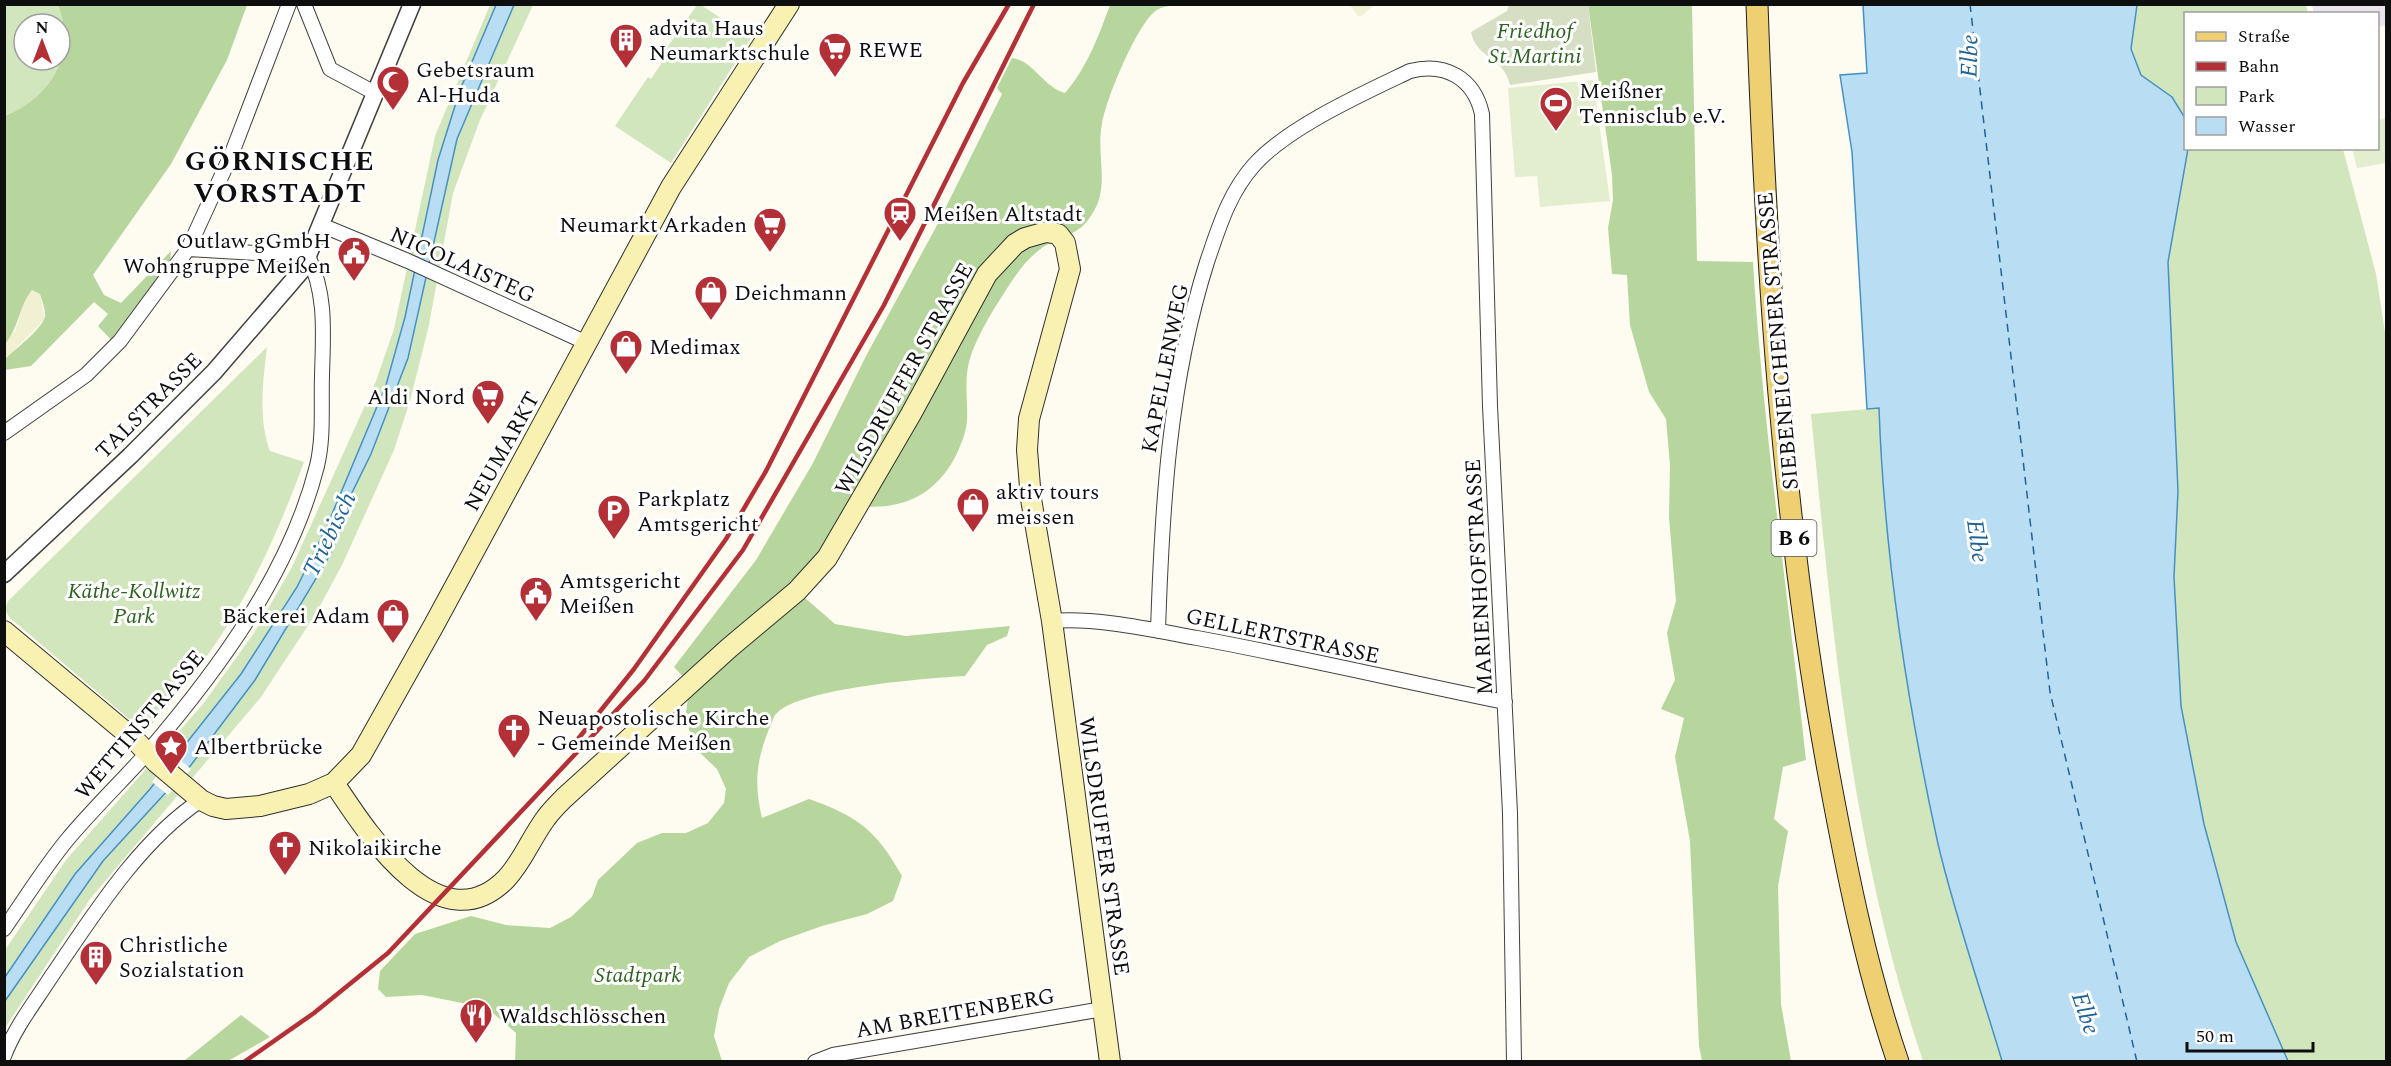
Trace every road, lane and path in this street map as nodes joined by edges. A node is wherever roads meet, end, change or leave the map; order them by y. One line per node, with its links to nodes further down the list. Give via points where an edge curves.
1 (289, 4): 9 (street, via 232,153)
2 (304, 4): 7 (street, via 330,69)
3 (412, 4): 7 (street, TALSTRASSE)
4 (789, 4): 11 (main road, NEUMARKT, via 670,187)
5 (1757, 4): 27 (main road, SIEBENEICHENER STRASSE / B 6, via 1774,338 1811,678 1854,911)
6 (1474, 91): 16 (street, KAPELLENWEG, via 1449,70 1410,71 1301,128 1255,164 1229,199 1191,315 1172,416 1165,477); 17 (street, MARIENHOFSTRASSE, via 1482,114 1490,406)
7 (375, 93): 8 (street, TALSTRASSE)
8 (321, 225): 10 (street, TALSTRASSE); 11 (street, NICOLAISTEG)
9 (188, 249): 10 (street); 12 (street, via 120,341 86,375)
10 (308, 256): 13 (street, TALSTRASSE, via 302,270 214,372); 18 (street, WETTINSTRASSE, via 318,276 323,308 317,465 299,522 264,591)
11 (586, 344): 19 (main road, NEUMARKT, via 361,755)
12 (4, 433)
13 (4, 574)
14 (1052, 621): 16 (street, GELLERTSTRASSE, via 1073,619); 19 (main road, WILSDRUFFER STRASSE, via 1031,499 1027,450 1029,419 1070,269 1065,243 1058,234 1046,232 1015,244 987,274 827,558 797,591 564,798 545,819 519,863 493,891 456,899 428,892 382,848); 22 (main road, WILSDRUFFER STRASSE)
15 (4, 631): 18 (main road)
16 (1158, 631): 17 (street, GELLERTSTRASSE)
17 (1505, 702): 26 (street, MARIENHOFSTRASSE)
18 (152, 757): 20 (main road); 21 (street, WETTINSTRASSE, via 67,840)
19 (334, 783): 20 (main road, NEUMARKT, via 309,794 226,809)
20 (194, 794): 23 (street, via 100,906 25,1017)
21 (7, 926)
22 (1103, 1009): 24 (street, AM BREITENBERG, via 833,1054); 25 (main road, WILSDRUFFER STRASSE)
23 (4, 1056)
24 (815, 1062)
25 (1110, 1062)
26 (1514, 1062)
27 (1898, 1062)

